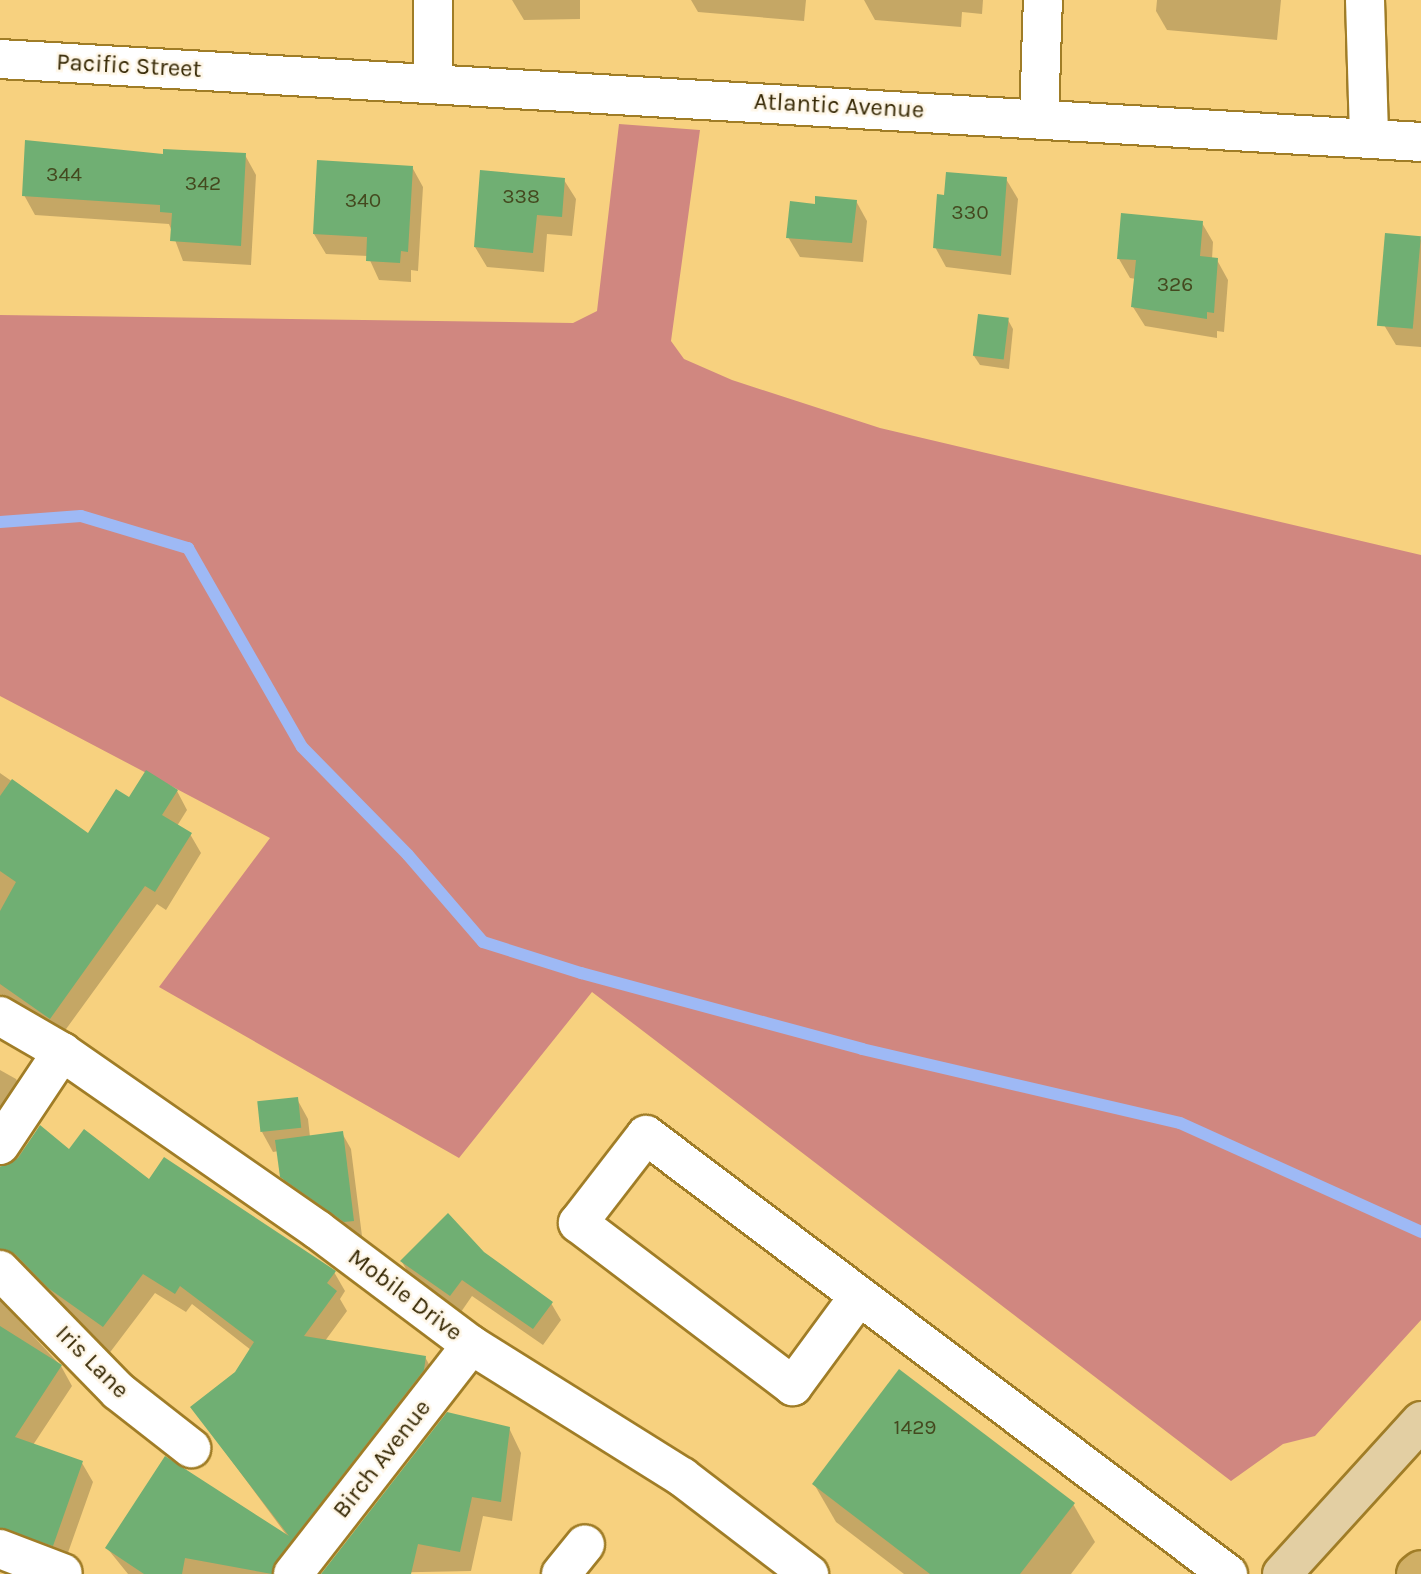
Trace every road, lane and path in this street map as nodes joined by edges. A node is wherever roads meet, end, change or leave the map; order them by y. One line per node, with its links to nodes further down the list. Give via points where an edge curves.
1 (433, 0): 6 (street)
2 (1043, 0): 7 (street)
3 (1365, 0): 8 (street)
4 (0, 60): 5 (street, Pacific Street)
5 (257, 72): 6 (street, Atlantic Avenue)
6 (433, 81): 7 (street, Atlantic Avenue)
7 (1039, 118): 8 (street, Atlantic Avenue)
8 (1369, 138): 9 (street, Atlantic Avenue)
9 (1421, 142)
10 (0, 1016): 11 (street, Mobile Drive)
11 (62, 1052): 12 (street); 15 (street, Mobile Drive, via 318,1230)
12 (0, 1145)
13 (0, 1270): 17 (street, Iris Lane, via 118,1391)
14 (859, 1296): 14 (street, via 646,1135 578,1223 793,1386); 25 (street)
15 (471, 1345): 22 (street, Birch Avenue); 24 (street, Mobile Drive, via 682,1477)
16 (1421, 1421): 26 (main road)
17 (191, 1448)
18 (585, 1544): 23 (street)
19 (0, 1549): 21 (street)
20 (1421, 1570): 27 (highway)
21 (63, 1573)
22 (293, 1574)
23 (561, 1574)
24 (809, 1574)
25 (1228, 1574)
26 (1282, 1574)
27 (1416, 1574)

